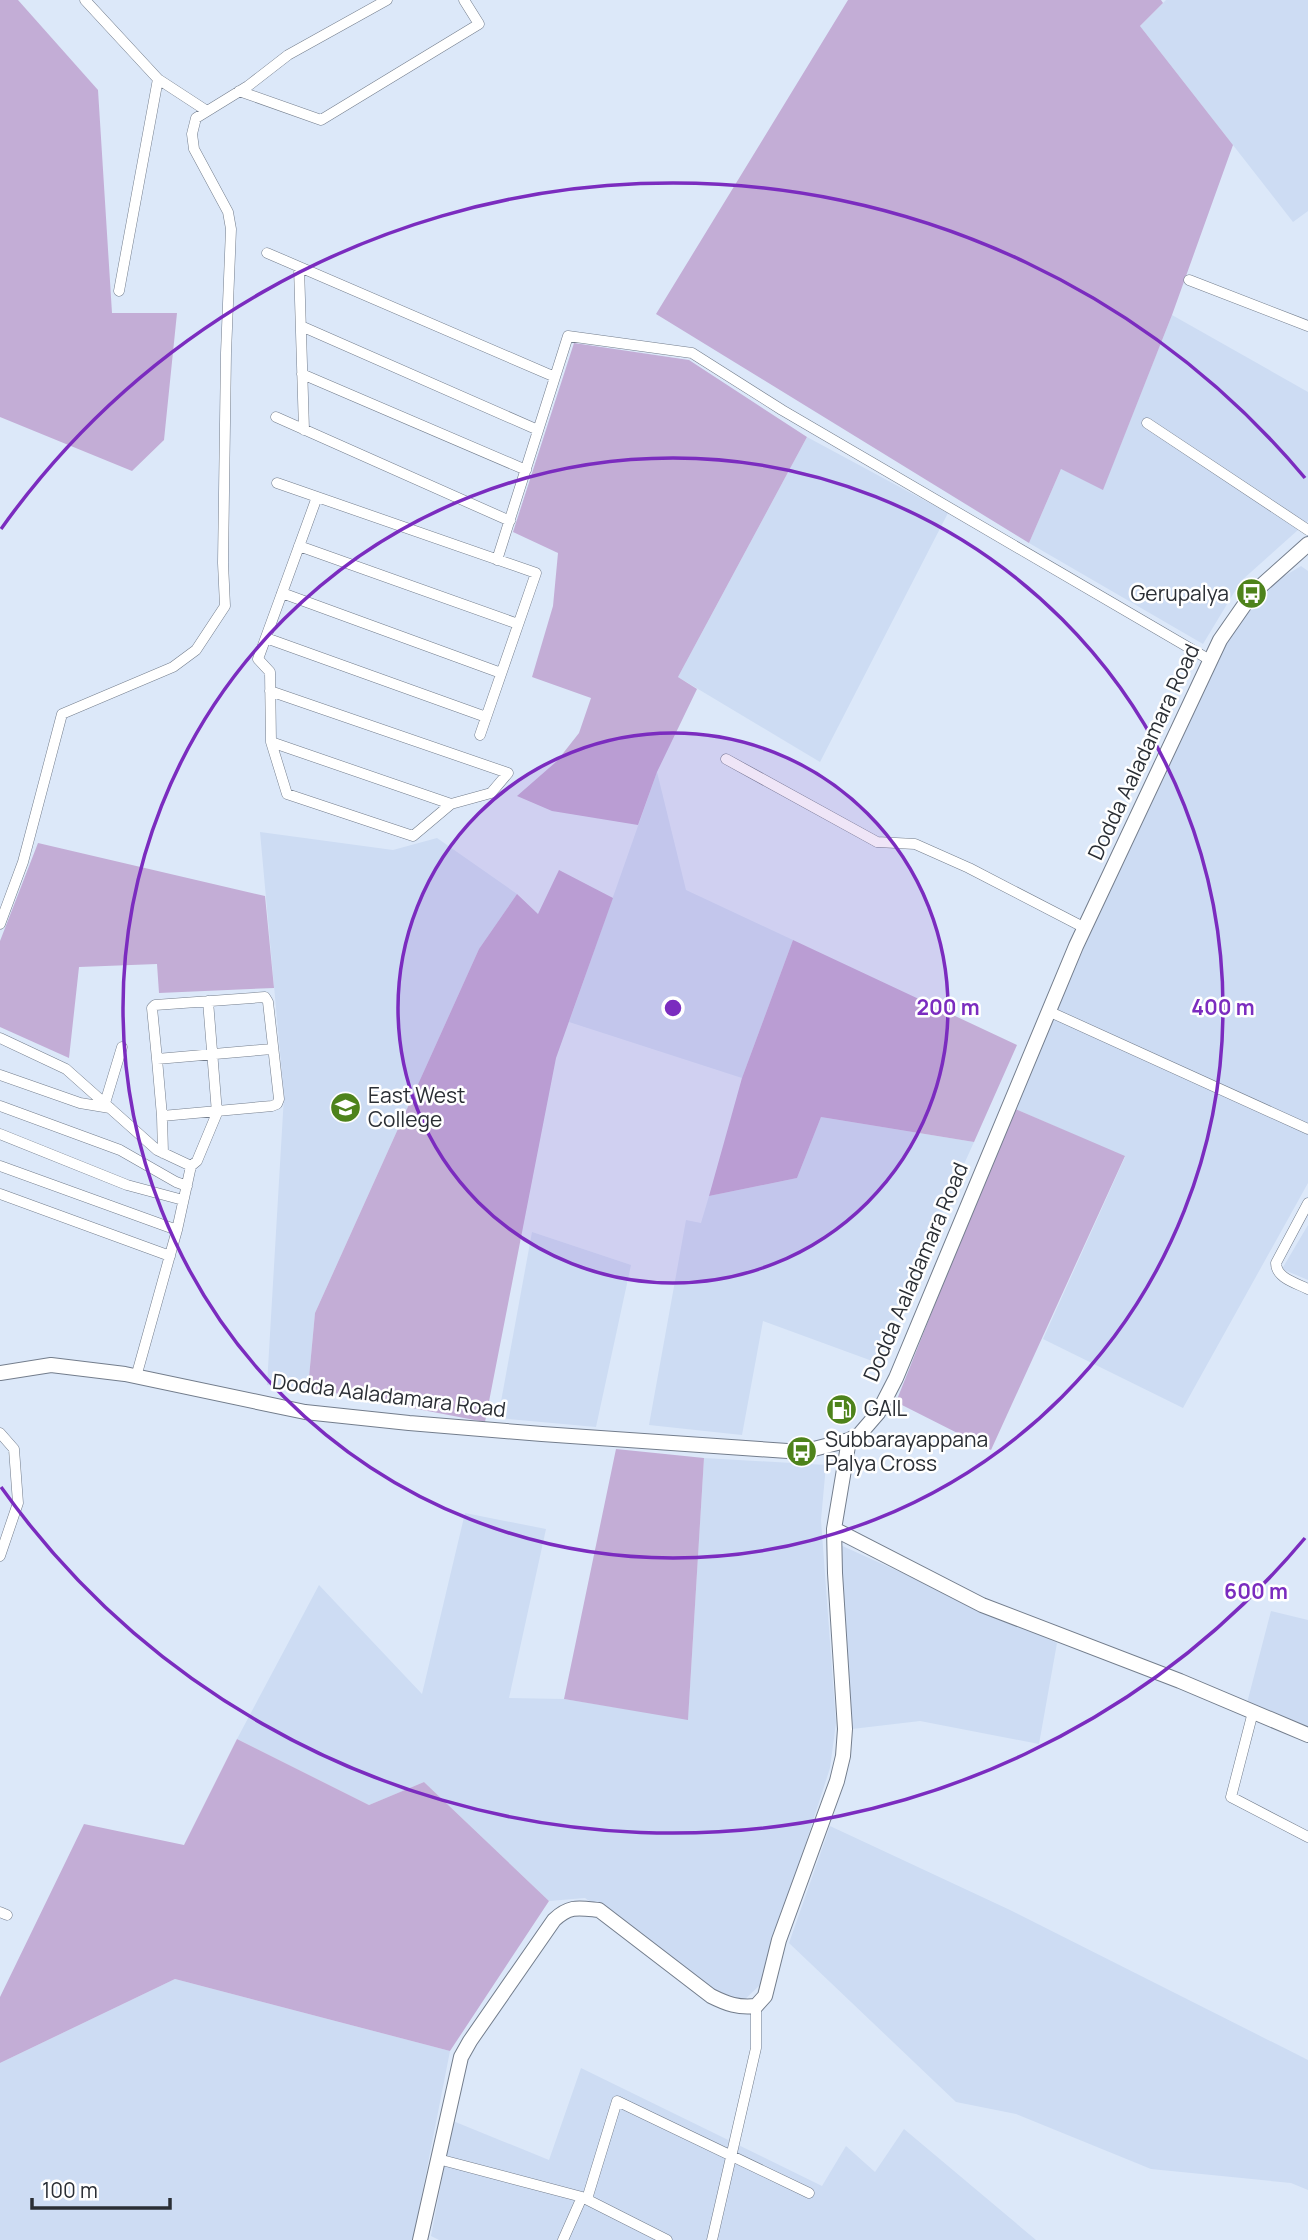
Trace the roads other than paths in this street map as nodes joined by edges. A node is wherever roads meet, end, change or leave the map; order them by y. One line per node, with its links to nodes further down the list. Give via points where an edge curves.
1 (85, 0): 4 (street)
2 (387, 0): 5 (street, via 288,55)
3 (464, 0): 5 (street, via 479,24 321,120)
4 (158, 79): 6 (street); 10 (street)
5 (240, 91): 6 (street)
6 (207, 111): 38 (street, via 196,118 194,149 228,212 231,229 225,606 195,650 173,667 62,714 23,862)
7 (267, 253): 8 (street)
8 (299, 267): 11 (street); 14 (street)
9 (1189, 280): 12 (street)
10 (119, 291)
11 (301, 326): 13 (street); 18 (street)
12 (1308, 326)
13 (302, 374): 17 (street); 19 (street)
14 (555, 377): 18 (street); 30 (street, via 568,336 692,354)
15 (276, 418): 17 (street)
16 (1147, 423): 23 (street)
17 (304, 430): 22 (street)
18 (538, 430): 19 (street)
19 (526, 470): 22 (street)
20 (277, 483): 21 (street)
21 (317, 497): 25 (street); 26 (street)
22 (510, 521): 26 (street)
23 (1308, 530)
24 (1308, 544): 30 (main road, Dodda Aaladamara Road, via 1252,594)
25 (299, 546): 27 (street); 28 (street)
26 (497, 560): 28 (street, via 536,573)
27 (282, 593): 29 (street); 31 (street)
28 (518, 624): 31 (street)
29 (266, 638): 32 (street, via 258,659 270,672); 33 (street)
30 (1210, 660): 39 (main road, Dodda Aaladamara Road)
31 (501, 673): 33 (street)
32 (270, 691): 35 (street); 37 (street, via 508,773 491,793)
33 (486, 717): 34 (street)
34 (480, 735)
35 (271, 742): 37 (street); 37 (street, via 287,794 414,836)
36 (726, 760): 39 (street, via 877,842 915,844)
37 (451, 804)
38 (0, 924)
39 (1085, 928): 41 (main road, Dodda Aaladamara Road)
40 (208, 1001): 44 (street, via 265,997); 45 (street); 46 (street, via 152,1008)
41 (1048, 1011): 52 (street); 67 (main road, Dodda Aaladamara Road, via 896,1378 878,1413)
42 (0, 1038): 48 (street, via 66,1069)
43 (122, 1047): 48 (street)
44 (272, 1049): 45 (street); 50 (street, via 277,1104)
45 (214, 1054): 46 (street); 50 (street)
46 (157, 1059): 51 (street)
47 (0, 1075): 48 (street, via 80,1103)
48 (108, 1105): 54 (street)
49 (0, 1106): 57 (street, via 120,1150)
50 (217, 1110): 51 (street); 56 (street)
51 (162, 1116): 54 (street)
52 (1308, 1129)
53 (0, 1133): 59 (street, via 127,1185)
54 (163, 1153): 56 (street)
55 (0, 1166): 61 (street)
56 (191, 1167): 57 (street)
57 (187, 1186): 59 (street)
58 (0, 1194): 62 (street)
59 (183, 1199): 61 (street)
60 (1308, 1203): 63 (street, via 1276,1263 1279,1274)
61 (177, 1230): 62 (street)
62 (170, 1256): 65 (street)
63 (1308, 1289)
64 (0, 1373): 65 (main road, Dodda Aaladamara Road, via 51,1365)
65 (136, 1377): 67 (main road, Dodda Aaladamara Road, via 306,1412 408,1423 802,1452)
66 (0, 1433): 69 (street, via 14,1449 18,1503)
67 (849, 1440): 68 (main road)
68 (834, 1529): 70 (main road, via 982,1605); 73 (main road, via 843,1756 779,1940 765,1996)
69 (0, 1556)
70 (1253, 1712): 71 (main road); 72 (street, via 1231,1797)
71 (1308, 1735)
72 (1308, 1837)
73 (756, 2006): 74 (street, via 756,2048); 75 (main road, via 730,2006 711,1996 599,1910 565,1910 461,2057)
74 (731, 2155): 76 (street); 77 (street, via 617,2101); 81 (street)
75 (439, 2159): 77 (street); 78 (main road)
76 (809, 2193)
77 (585, 2198): 79 (street); 80 (street)
78 (419, 2240)
79 (563, 2240)
80 (667, 2240)
81 (712, 2240)

